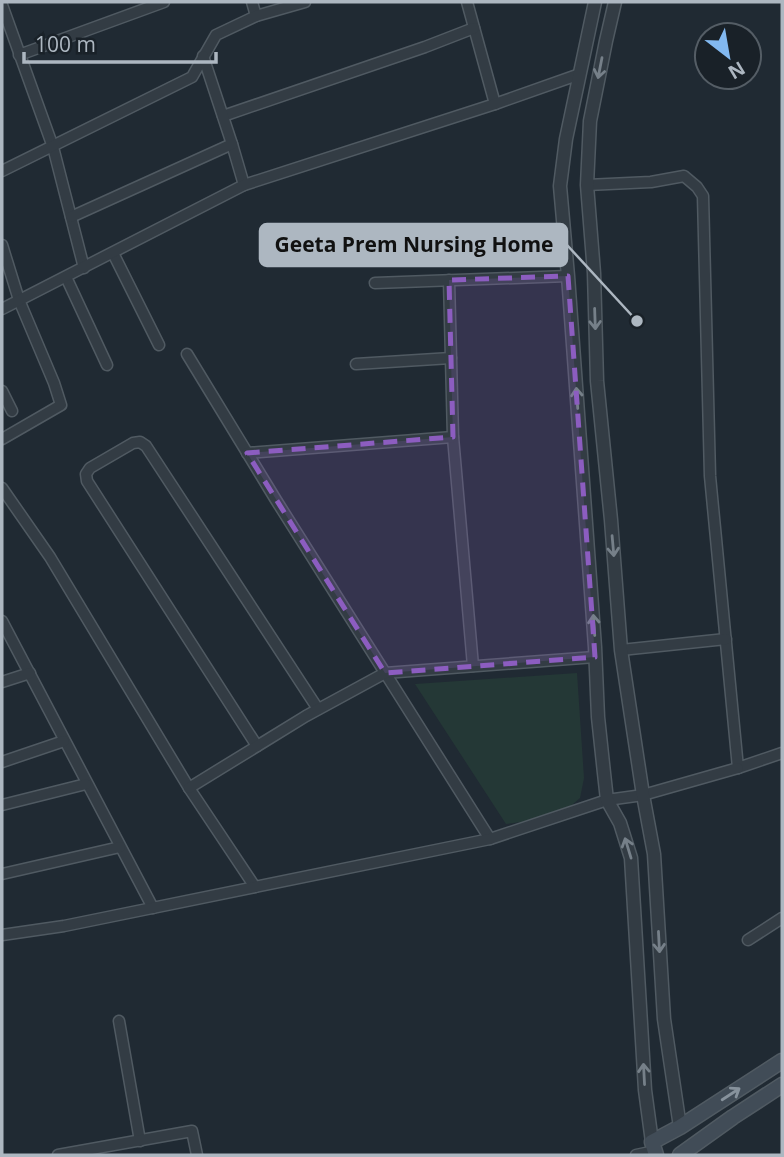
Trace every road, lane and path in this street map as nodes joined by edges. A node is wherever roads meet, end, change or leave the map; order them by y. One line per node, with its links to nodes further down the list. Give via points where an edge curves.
1 (164, 2): 8 (street)
2 (252, 2): 9 (street)
3 (305, 2): 9 (street)
4 (467, 2): 10 (street)
5 (595, 2): 13 (street)
6 (615, 2): 20 (street, one-way to 20, via 590,121)
7 (2, 5): 11 (street)
8 (140, 6): 11 (street)
9 (256, 16): 12 (street, via 216,35)
10 (474, 28): 14 (street); 15 (street)
11 (19, 55): 17 (street)
12 (204, 56): 15 (street); 17 (street, via 192,77)
13 (580, 74): 14 (street); 26 (street, via 560,177)
14 (495, 104): 19 (street)
15 (223, 116): 16 (street)
16 (232, 144): 19 (street); 21 (street)
17 (53, 147): 18 (street); 21 (street)
18 (2, 171)
19 (244, 185): 23 (street)
20 (587, 185): 44 (street, via 684,176 703,196 710,476); 45 (street, one-way to 45, via 597,382)
21 (71, 217): 24 (street)
22 (2, 246): 25 (street)
23 (113, 253): 24 (street); 32 (street)
24 (84, 268): 27 (street)
25 (5, 270): 30 (street)
26 (568, 276): 28 (street); 46 (street, one-way to 26)
27 (66, 277): 30 (street); 36 (street)
28 (449, 280): 29 (street); 34 (street)
29 (375, 283)
30 (19, 300): 31 (street); 40 (street, via 61,405)
31 (2, 309)
32 (159, 345)
33 (187, 354): 41 (street)
34 (451, 358): 35 (street); 39 (street)
35 (356, 364)
36 (107, 365)
37 (2, 391): 38 (street)
38 (12, 411)
39 (453, 437): 41 (street); 47 (street)
40 (2, 439)
41 (247, 453): 49 (street)
42 (2, 488): 58 (street, via 50,557)
43 (2, 621): 48 (street)
44 (726, 639): 45 (street); 56 (street)
45 (621, 650): 59 (street)
46 (595, 657): 47 (street); 60 (street)
47 (473, 666): 49 (street)
48 (30, 673): 50 (street); 52 (street)
49 (384, 673): 51 (street); 62 (street)
50 (2, 682)
51 (318, 709): 53 (street); 53 (street, via 146,446 132,443 90,468 88,481)
52 (64, 741): 55 (street); 57 (street)
53 (257, 746): 58 (street)
54 (782, 753): 56 (street)
55 (2, 762)
56 (738, 768): 59 (street)
57 (86, 784): 61 (street); 63 (street)
58 (189, 788): 65 (street)
59 (643, 795): 60 (street); 73 (street, one-way to 73, via 654,854 664,1018)
60 (607, 800): 62 (street); 75 (street, one-way to 60, via 645,1090 631,858)
61 (2, 805)
62 (490, 839): 65 (street)
63 (120, 847): 64 (street); 66 (street)
64 (2, 874)
65 (255, 887): 66 (street)
66 (153, 908): 68 (street)
67 (782, 918): 69 (street)
68 (2, 935)
69 (748, 940)
70 (119, 1021): 74 (street)
71 (782, 1061): 73 (main road, one-way to 71)
72 (782, 1085): 76 (main road)
73 (680, 1127): 75 (main road); 76 (main road)
74 (140, 1141): 77 (street); 78 (street, via 192,1131)
75 (654, 1150): 79 (street)
76 (684, 1154)
77 (58, 1155)
78 (197, 1155)
79 (636, 1155)

